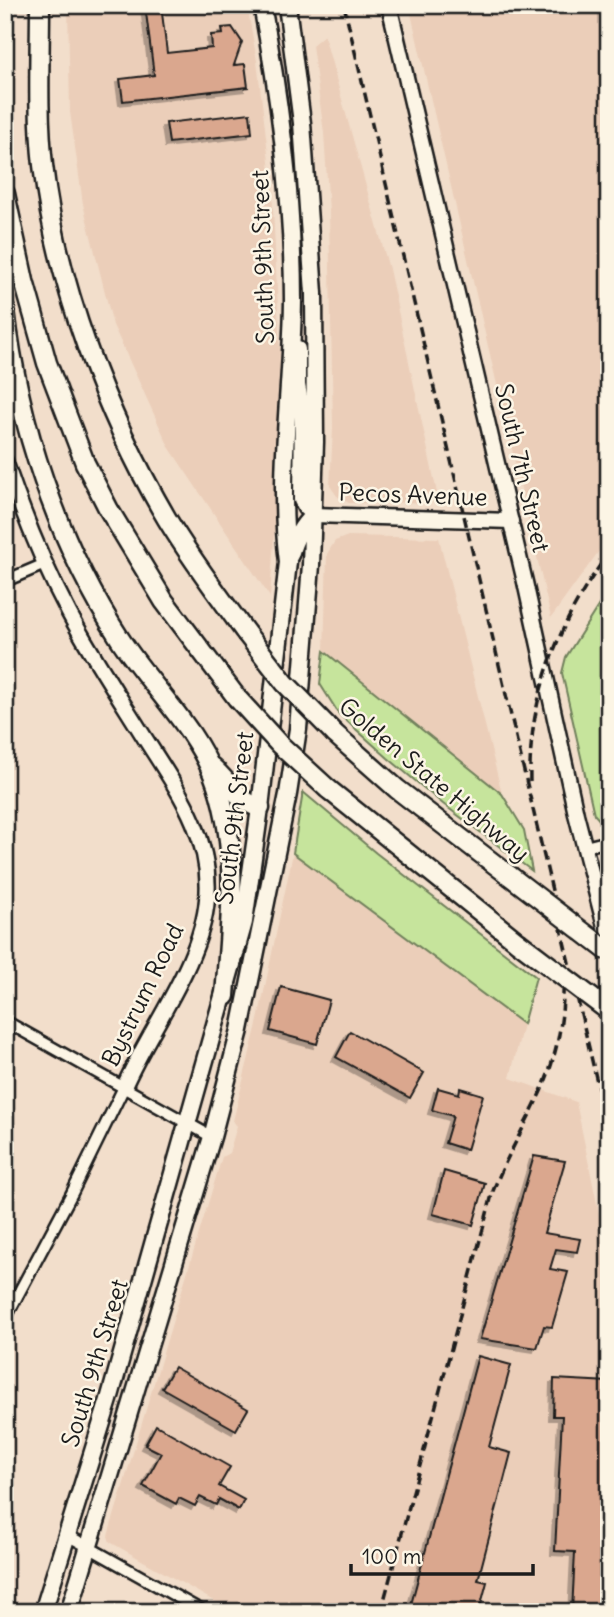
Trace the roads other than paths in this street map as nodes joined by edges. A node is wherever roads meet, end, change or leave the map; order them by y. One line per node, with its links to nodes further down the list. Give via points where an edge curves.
1 (40, 5): 6 (highway, Golden State Highway)
2 (48, 5): 6 (highway)
3 (262, 5): 8 (main road, South 9th Street)
4 (287, 5): 7 (main road, South 9th Street)
5 (389, 5): 14 (street, South 7th Street)
6 (40, 78): 24 (highway, Golden State Highway, bridge, via 43,164 68,282 100,380 167,520 285,683 335,734 397,789)
7 (302, 123): 8 (main road); 13 (main road, South 9th Street, via 314,293)
8 (280, 125): 10 (main road, South 9th Street)
9 (5, 194): 26 (highway, bridge, via 47,363 85,463 150,579 195,644 279,744 328,789)
10 (293, 302): 13 (street, via 302,408 301,500); 15 (main road, South 9th Street, via 284,530)
11 (5, 310): 18 (highway, via 33,443 76,557 121,642)
12 (5, 461): 16 (street, Bystrum Road)
13 (313, 515): 14 (street, Pecos Avenue); 15 (main road, via 296,537); 19 (main road, South 9th Street, via 302,678)
14 (511, 521): 22 (street, South 7th Street)
15 (288, 562): 20 (main road, South 9th Street)
16 (45, 564): 17 (street); 28 (street, Bystrum Road, via 93,655 186,802 208,875 197,946)
17 (5, 581)
18 (209, 765): 20 (highway, via 239,797); 25 (highway, via 228,824 233,876)
19 (288, 794): 20 (main road, via 281,802); 30 (main road, South 9th Street, via 240,1030)
20 (260, 808): 25 (main road, South 9th Street, via 244,922)
21 (609, 841): 22 (street)
22 (585, 847): 23 (street, South 7th Street)
23 (609, 942)
24 (609, 952)
25 (225, 996): 29 (main road, South 9th Street)
26 (609, 1011)
27 (5, 1021): 28 (street)
28 (124, 1087): 29 (street); 31 (street, Bystrum Road)
29 (188, 1123): 30 (street); 32 (main road, South 9th Street)
30 (212, 1137): 33 (main road, South 9th Street)
31 (5, 1319)
32 (67, 1535): 33 (street); 34 (main road, South 9th Street)
33 (89, 1549): 35 (main road, South 9th Street); 36 (street)
34 (43, 1612)
35 (69, 1612)
36 (204, 1612)

